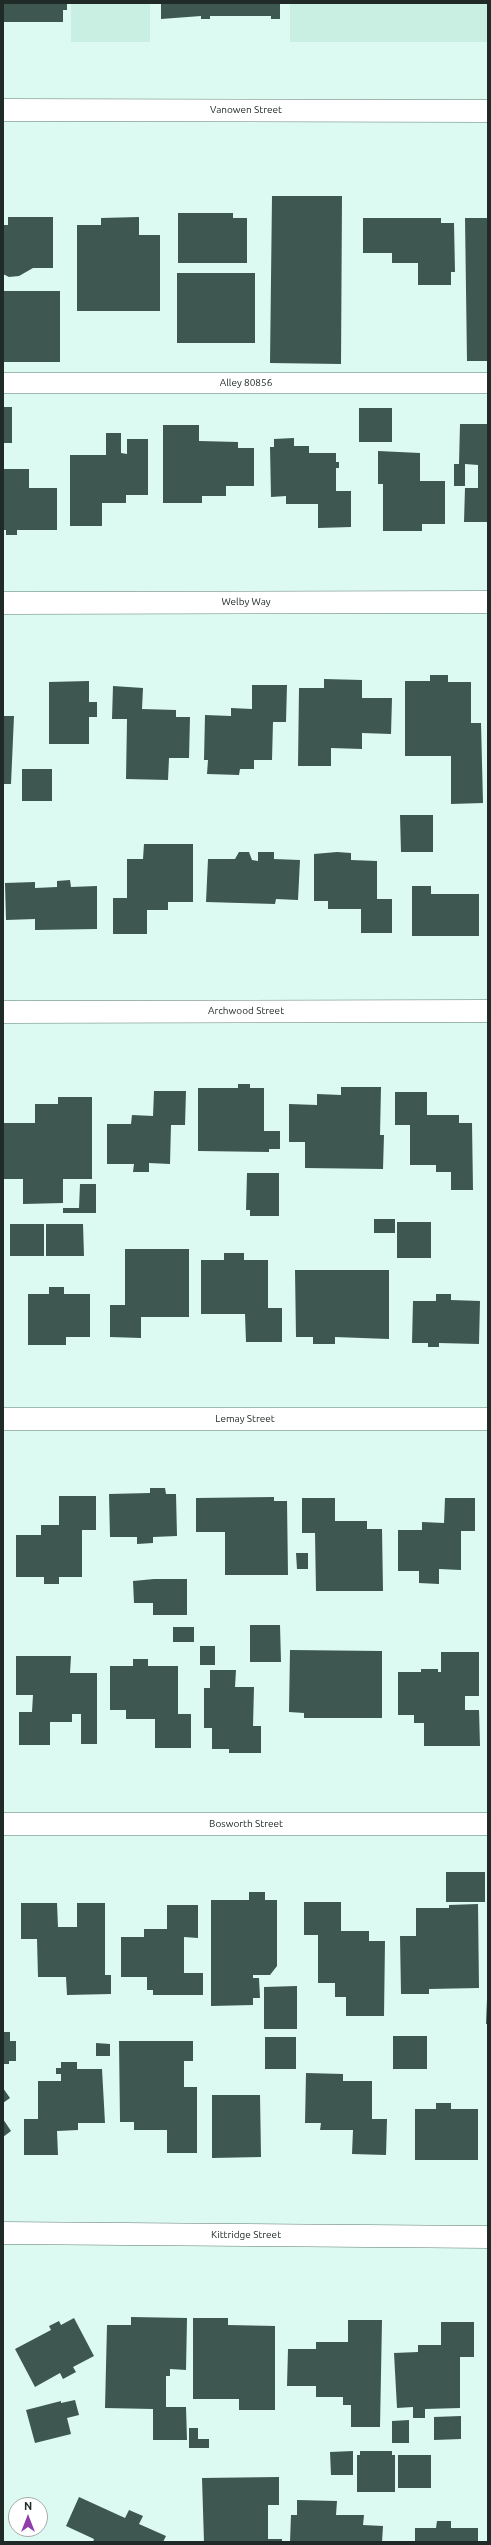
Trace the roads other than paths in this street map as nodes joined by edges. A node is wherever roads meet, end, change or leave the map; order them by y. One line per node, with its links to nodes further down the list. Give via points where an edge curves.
1 (3, 110): 2 (street, Vanowen Street)
2 (488, 110)
3 (3, 383): 4 (lane, Alley 80856)
4 (488, 384)
5 (3, 602): 6 (street, Welby Way)
6 (488, 602)
7 (488, 1011): 8 (street, Archwood Street)
8 (3, 1012)
9 (3, 1419): 10 (street, Lemay Street)
10 (488, 1419)
11 (3, 1824): 12 (street, Bosworth Street)
12 (488, 1824)
13 (3, 2233): 14 (street, Kittridge Street)
14 (488, 2237)

